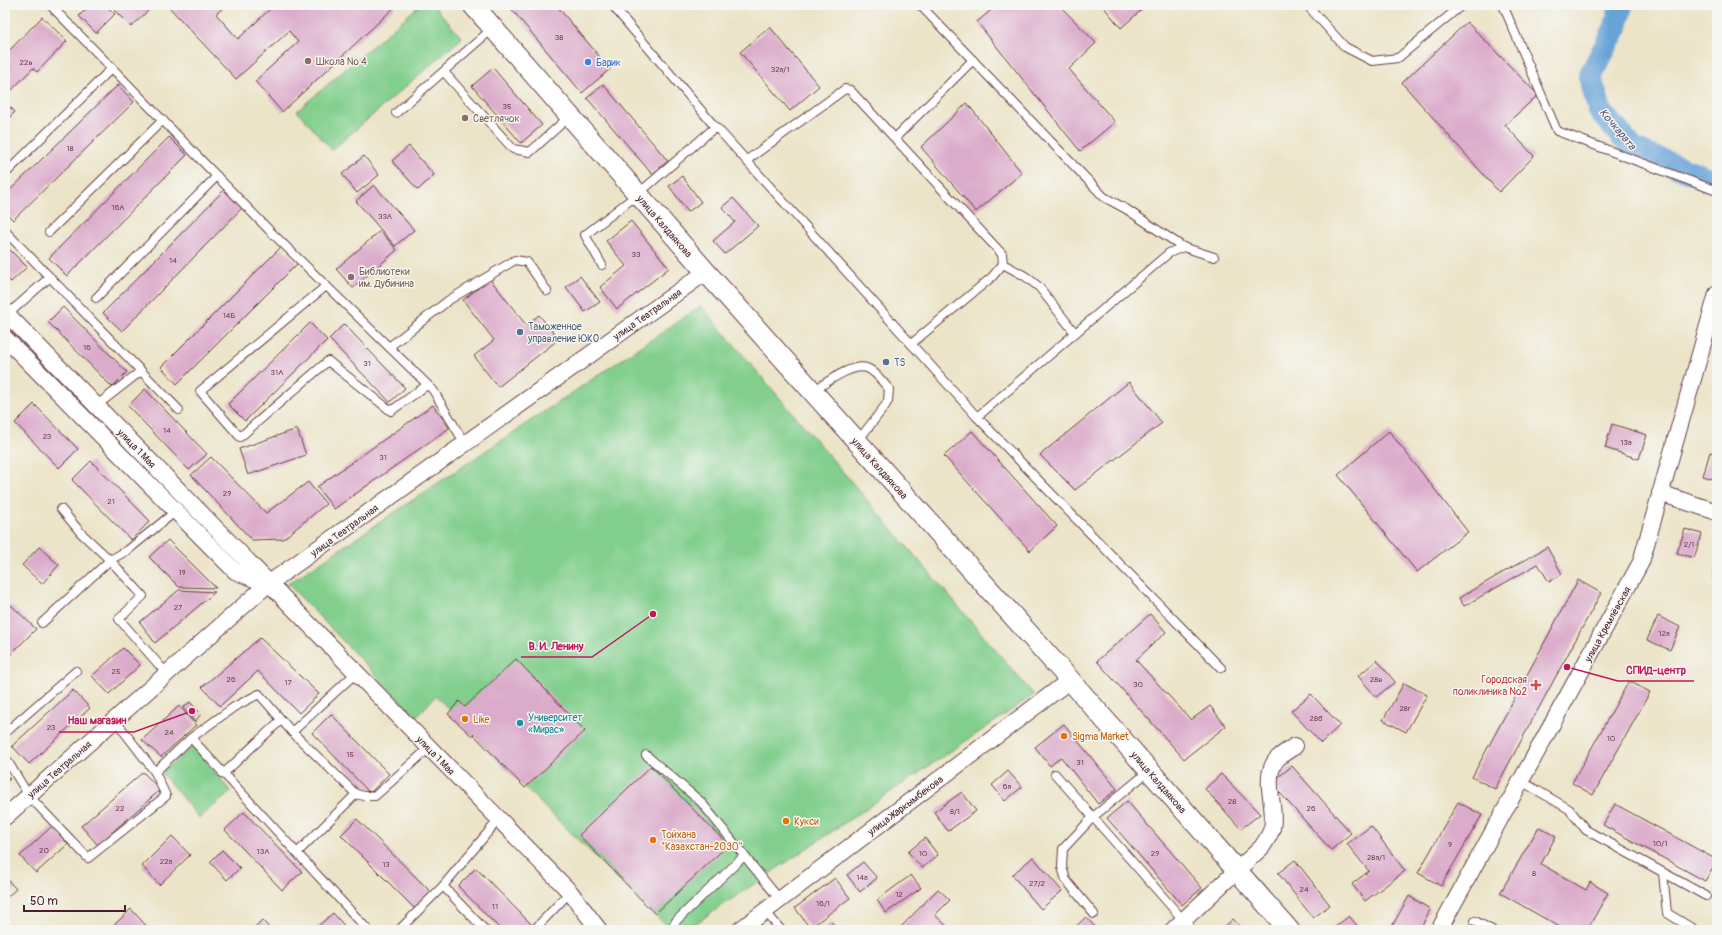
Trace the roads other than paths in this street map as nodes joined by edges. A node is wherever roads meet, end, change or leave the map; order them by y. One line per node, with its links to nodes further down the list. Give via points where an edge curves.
1 (50, 5): 10 (lane)
2 (473, 5): 8 (street, улица Калдаякова)
3 (612, 5): 15 (lane)
4 (920, 5): 9 (lane)
5 (1307, 5): 6 (lane, via 1345,47 1372,61 1398,58)
6 (1462, 5)
7 (1503, 5): 20 (lane, via 1557,131)
8 (493, 28): 11 (lane); 13 (street, улица Калдаякова)
9 (973, 60): 16 (lane); 24 (lane, via 1104,197)
10 (112, 68): 14 (lane); 18 (lane)
11 (444, 72): 12 (lane); 13 (lane, via 513,149 530,152)
12 (396, 113)
13 (570, 116): 21 (street, улица Калдаякова)
14 (163, 120): 19 (lane); 23 (lane)
15 (716, 128): 17 (lane); 21 (lane)
16 (895, 138): 17 (lane, via 847,89); 26 (lane, via 1002,254)
17 (747, 160): 38 (lane)
18 (5, 174)
19 (217, 176): 30 (lane); 33 (lane)
20 (1717, 190)
21 (638, 194): 27 (lane, via 584,235); 28 (street, улица Калдаякова)
22 (5, 231): 29 (lane)
23 (49, 232)
24 (1183, 247): 25 (lane); 35 (lane, via 1169,253)
25 (1214, 257)
26 (1003, 264): 35 (lane, via 1040,287); 38 (lane)
27 (602, 265)
28 (706, 272): 42 (street, улица Калдаякова); 47 (street, улица Театральная)
29 (50, 277): 34 (lane); 40 (lane)
30 (326, 286): 39 (lane); 41 (lane, via 200,391 240,437 328,361 391,411)
31 (547, 291): 39 (lane, via 527,262 515,260 449,300)
32 (1717, 294): 37 (street, улица Кремлёвская)
33 (96, 298)
34 (6, 313): 43 (street, улица 1 Мая)
35 (1075, 333): 45 (lane)
36 (5, 338): 50 (street, улица 1 Мая)
37 (1710, 342): 48 (street, улица Кремлёвская)
38 (911, 344): 45 (lane)
39 (389, 347): 41 (lane)
40 (141, 371): 43 (lane); 44 (lane)
41 (427, 385): 47 (lane, via 433,390)
42 (812, 391): 46 (street, улица Калдаякова); 46 (lane, via 851,368 860,367 868,368 889,389 885,406)
43 (96, 406): 53 (street, улица 1 Мая)
44 (179, 410)
45 (976, 417): 55 (lane)
46 (857, 442): 59 (street, улица Калдаякова)
47 (464, 444): 53 (street, улица Театральная)
48 (1660, 494): 51 (street); 73 (street, улица Кремлёвская, via 1641,562)
49 (61, 509): 52 (lane, via 81,533)
50 (176, 511): 52 (lane, via 128,550); 53 (street, улица 1 Мая, via 235,571)
51 (1717, 512)
52 (110, 560): 54 (lane); 58 (lane, via 143,596 119,619)
53 (268, 584): 57 (street, улица 1 Мая); 58 (street, улица Театральная)
54 (42, 623)
55 (1221, 668)
56 (76, 671): 63 (lane)
57 (357, 672): 62 (lane); 66 (street, улица 1 Мая)
58 (167, 674): 60 (street, улица Театральная)
59 (1070, 680): 69 (street, улица Калдаякова); 86 (street, улица Жаркымбекова)
60 (115, 720): 70 (lane); 75 (street, улица Театральная)
61 (281, 720): 62 (lane); 64 (lane, via 259,694 234,707); 71 (lane)
62 (292, 732): 74 (lane)
63 (5, 733)
64 (191, 738): 70 (lane); 71 (lane)
65 (1295, 746): 81 (street, via 1278,759 1272,770 1270,780 1273,819 1270,835 1262,847)
66 (429, 748): 74 (lane, via 375,796); 78 (street, улица 1 Мая)
67 (646, 755): 80 (lane, via 701,802)
68 (5, 757): 75 (lane)
69 (1148, 771): 77 (lane); 81 (street, улица Калдаякова)
70 (155, 772): 75 (lane, via 166,796 88,858)
71 (223, 774): 79 (lane)
72 (1055, 774): 77 (lane)
73 (1521, 781): 82 (lane, via 1569,809 1586,830); 100 (street, улица Кремлёвская)
74 (356, 794): 79 (lane)
75 (29, 796): 76 (street, улица Театральная)
76 (5, 817)
77 (1093, 817): 88 (lane, via 1063,849 1062,867 1066,880); 90 (lane)
78 (499, 820): 83 (lane); 84 (street, улица 1 Мая)
79 (297, 853): 91 (lane)
80 (744, 856): 86 (lane); 96 (lane, via 676,921)
81 (1236, 870): 90 (street); 99 (street, улица Калдаякова)
82 (1663, 873): 85 (lane); 102 (lane, via 1668,913)
83 (443, 886): 92 (lane); 93 (lane)
84 (570, 892): 94 (lane); 95 (street, улица 1 Мая)
85 (1706, 896)
86 (780, 900): 87 (street, улица Жаркымбекова)
87 (765, 911): 97 (street, улица Жаркымбекова); 98 (lane)
88 (1094, 914)
89 (1475, 921): 101 (lane)
90 (1183, 927)
91 (368, 930)
92 (398, 930)
93 (485, 930)
94 (534, 930)
95 (599, 930)
96 (671, 930)
97 (740, 930)
98 (781, 930)
99 (1289, 930)
100 (1439, 930)
101 (1492, 930)
102 (1696, 930)

